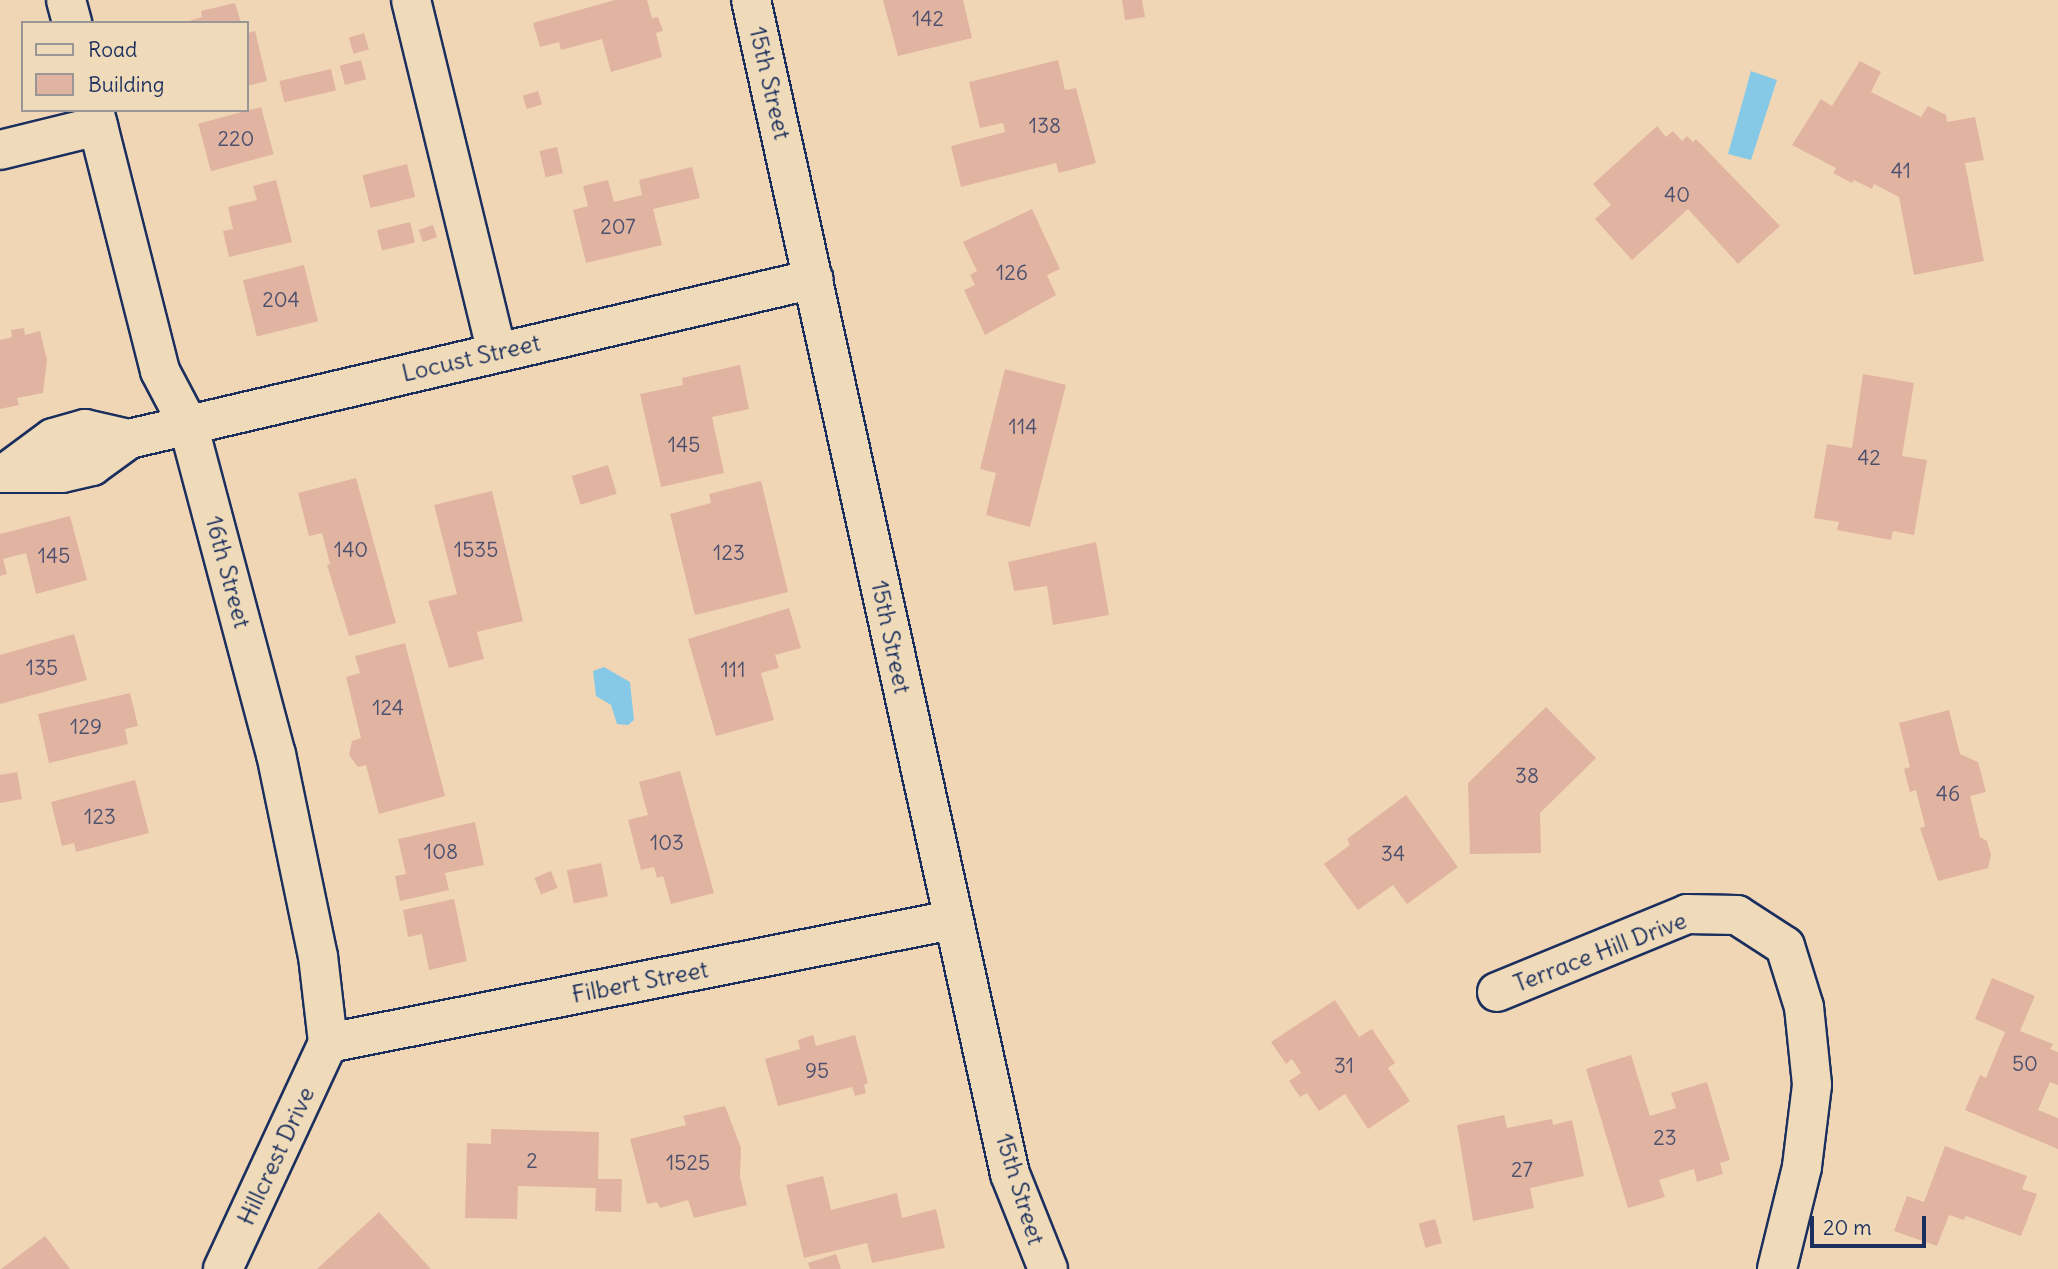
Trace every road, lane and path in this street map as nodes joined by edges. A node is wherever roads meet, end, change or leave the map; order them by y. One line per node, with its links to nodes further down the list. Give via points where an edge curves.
1 (66, 0): 4 (street)
2 (411, 0): 8 (street)
3 (751, 0): 7 (street, 15th Street)
4 (71, 21)
5 (96, 118): 6 (street); 9 (street, 16th Street, via 160,371)
6 (0, 150)
7 (814, 279): 8 (street, Locust Street); 11 (street, 15th Street)
8 (497, 352): 9 (street, Locust Street)
9 (188, 424): 10 (street, Locust Street, via 129,439 85,429 52,438); 13 (street, 16th Street, via 276,754 318,956)
10 (6, 471)
11 (952, 920): 13 (street, Filbert Street); 15 (street, 15th Street, via 1010,1174)
12 (1497, 992): 16 (street, Terrace Hill Drive, via 1687,914 1737,915 1785,946 1804,1007 1812,1085 1802,1167)
13 (328, 1043): 14 (street, Hillcrest Drive)
14 (223, 1269)
15 (1048, 1269)
16 (1777, 1269)

